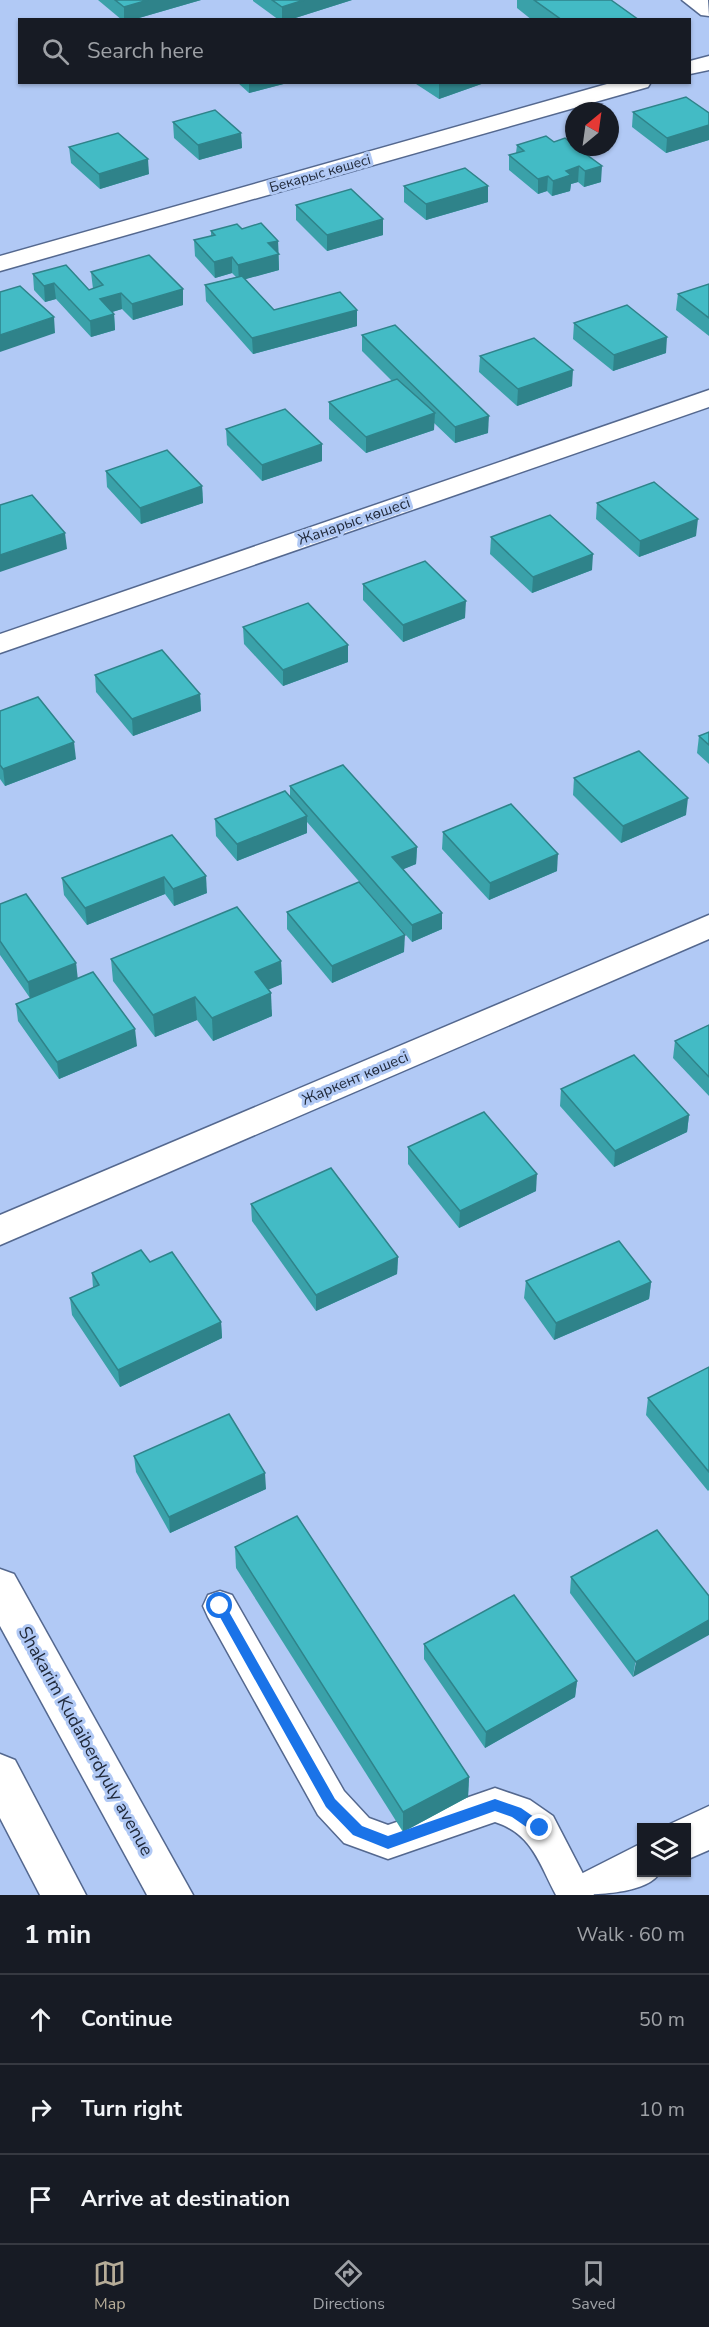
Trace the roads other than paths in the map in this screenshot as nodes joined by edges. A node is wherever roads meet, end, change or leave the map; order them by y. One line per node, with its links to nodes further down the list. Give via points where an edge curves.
1 (693, 0): 2 (street)
2 (709, 10)
3 (709, 63): 4 (street)
4 (691, 69)
5 (633, 84): 6 (street, Бекарыс көшесі)
6 (0, 264)
7 (709, 398): 8 (street, Жанарыс көшесі)
8 (0, 644)
9 (709, 926): 10 (street, Жаркент көшесі)
10 (0, 1231)
11 (0, 1587): 18 (street, Shakarim Kudaiberdyuly avenue)
12 (220, 1606): 19 (lane, via 331,1803 357,1831 388,1842 495,1805 517,1812 540,1828)
13 (0, 1774): 17 (street)
14 (709, 1827): 15 (street)
15 (691, 1837)
16 (637, 1867): 20 (street)
17 (64, 1895)
18 (171, 1895)
19 (576, 1895)
20 (585, 1895)

